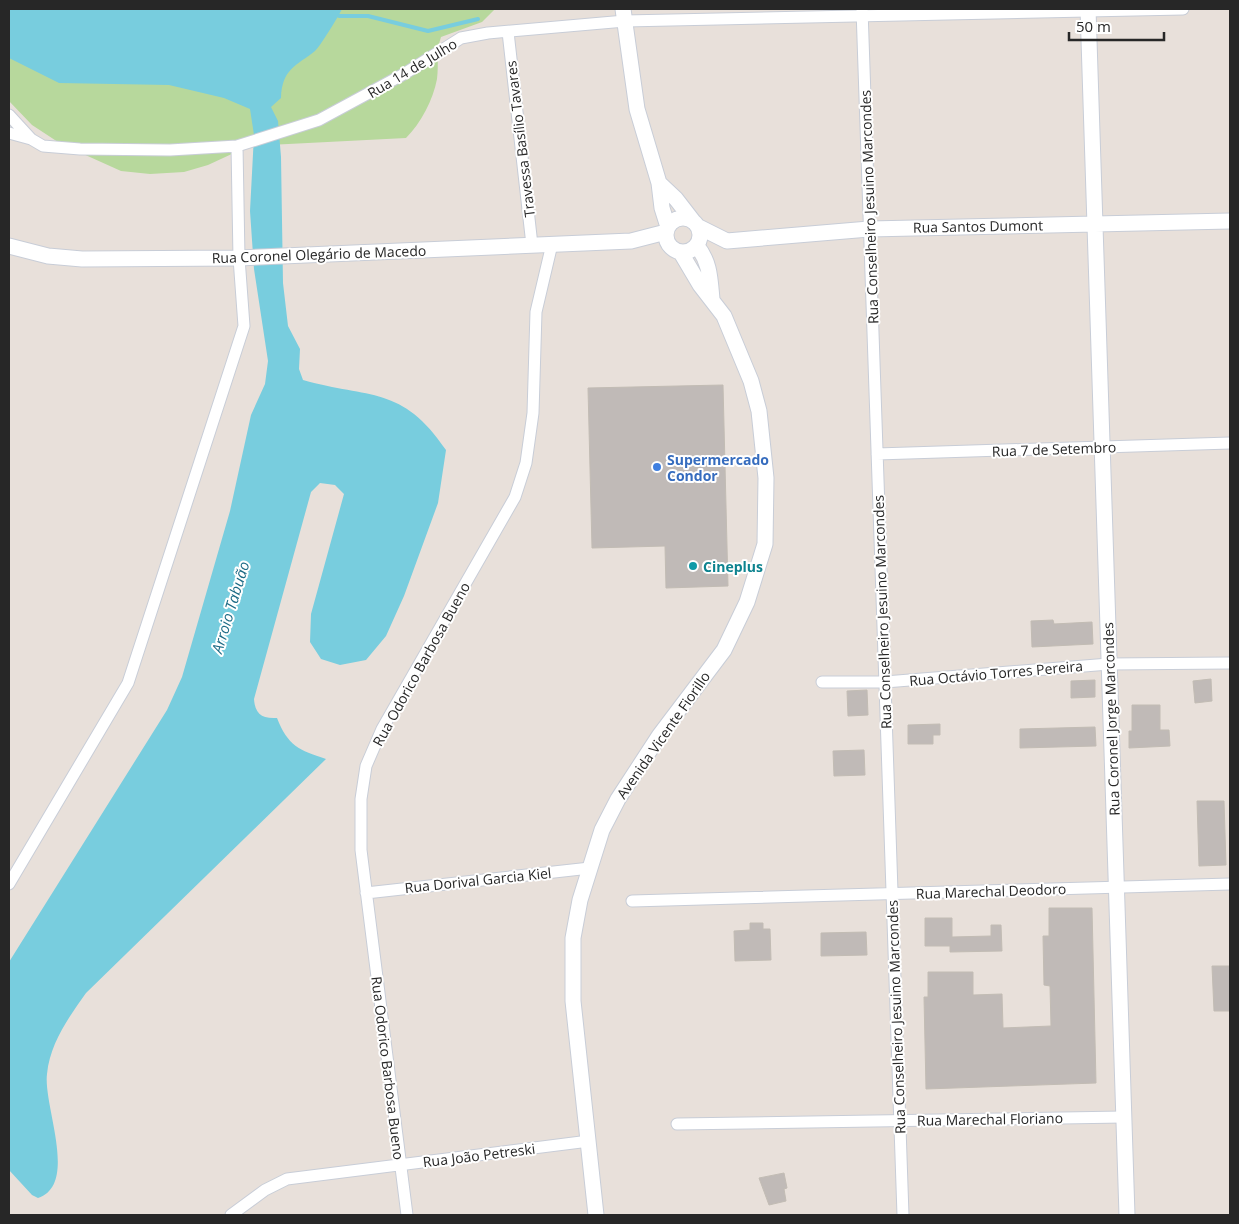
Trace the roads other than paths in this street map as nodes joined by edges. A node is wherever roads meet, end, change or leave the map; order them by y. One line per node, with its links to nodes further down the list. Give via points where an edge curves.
1 (1183, 9): 2 (street, Rua 14 de Julho)
2 (1088, 10): 3 (street, Rua 14 de Julho); 13 (street, Rua Coronel Jorge Marcondes)
3 (862, 12): 4 (street, Rua 14 de Julho); 15 (street, Rua Conselheiro Jesuino Marcondes)
4 (624, 15): 5 (street, Rua 14 de Julho); 10 (street, via 637,109)
5 (508, 32): 9 (street, Rua 14 de Julho, via 461,38 404,74 319,120); 19 (street, Travessa Basílio Tavares)
6 (9, 115): 8 (street)
7 (9, 133): 8 (street, Rua 14 de Julho)
8 (31, 139): 9 (street, Rua 14 de Julho, via 43,146 80,149 170,150)
9 (237, 146): 23 (street)
10 (659, 183): 12 (street); 14 (street)
11 (1230, 221): 13 (street, Rua Santos Dumont)
12 (696, 224): 14 (street, via 682,218); 17 (street); 20 (street, via 701,233)
13 (1095, 224): 15 (street, Rua Santos Dumont); 26 (street, Rua Coronel Jorge Marcondes)
14 (667, 229): 16 (street); 22 (street, via 667,243)
15 (869, 229): 17 (street, Rua Santos Dumont); 27 (street, Rua Conselheiro Jesuino Marcondes)
16 (631, 241): 18 (street, Rua Coronel Olegário de Macedo); 22 (street)
17 (727, 241): 20 (street, Rua Santos Dumont, via 713,249)
18 (552, 244): 19 (street, Rua Coronel Olegário de Macedo); 36 (street, Rua Odorico Barbosa Bueno, via 536,312 533,413 527,455 515,497 382,729 366,766 360,808)
19 (532, 245): 23 (street, Rua Coronel Olegário de Macedo)
20 (698, 245): 22 (street, via 691,251); 24 (street, via 706,256 710,271)
21 (9, 246): 23 (street, Rua Coronel Olegário de Macedo, via 48,256 82,259)
22 (678, 252): 24 (street, Avenida Vicente Fiorillo)
23 (244, 258): 33 (street, via 244,326 128,683)
24 (712, 299): 32 (street, Avenida Vicente Fiorillo, via 724,316 741,354 758,411 766,478 765,544 748,602 724,650 618,799 602,830)
25 (1230, 443): 26 (street, Rua 7 de Setembro)
26 (1102, 447): 27 (street, Rua 7 de Setembro); 29 (street, Rua Coronel Jorge Marcondes)
27 (877, 454): 31 (street, Rua Conselheiro Jesuino Marcondes)
28 (1230, 663): 29 (street, Rua Octávio Torres Pereira)
29 (1109, 664): 31 (street, Rua Octávio Torres Pereira); 35 (street, Rua Coronel Jorge Marcondes)
30 (822, 682): 31 (street, Rua Octávio Torres Pereira)
31 (885, 682): 37 (street, Rua Conselheiro Jesuino Marcondes)
32 (590, 868): 36 (street, Rua Dorival Garcia Kiel); 42 (street, Avenida Vicente Fiorillo, via 573,938 573,1001)
33 (9, 884)
34 (1230, 884): 35 (street, Rua Marechal Deodoro)
35 (1118, 886): 37 (street, Rua Marechal Deodoro); 39 (street, Rua Coronel Jorge Marcondes)
36 (366, 893): 43 (street, Rua Odorico Barbosa Bueno)
37 (892, 894): 38 (street, Rua Marechal Deodoro); 40 (street, Rua Conselheiro Jesuino Marcondes)
38 (632, 902)
39 (1124, 1116): 40 (street, Rua Marechal Floriano); 48 (street, Rua Coronel Jorge Marcondes)
40 (899, 1120): 41 (street, Rua Marechal Floriano); 47 (street, Rua Conselheiro Jesuino Marcondes)
41 (677, 1124)
42 (589, 1141): 43 (street, Rua João Petreski); 46 (street, Avenida Vicente Fiorillo)
43 (400, 1165): 44 (street, Rua João Petreski, via 287,1179 265,1190); 45 (street, Rua Odorico Barbosa Bueno)
44 (231, 1215)
45 (406, 1215)
46 (596, 1215)
47 (903, 1215)
48 (1127, 1215)

